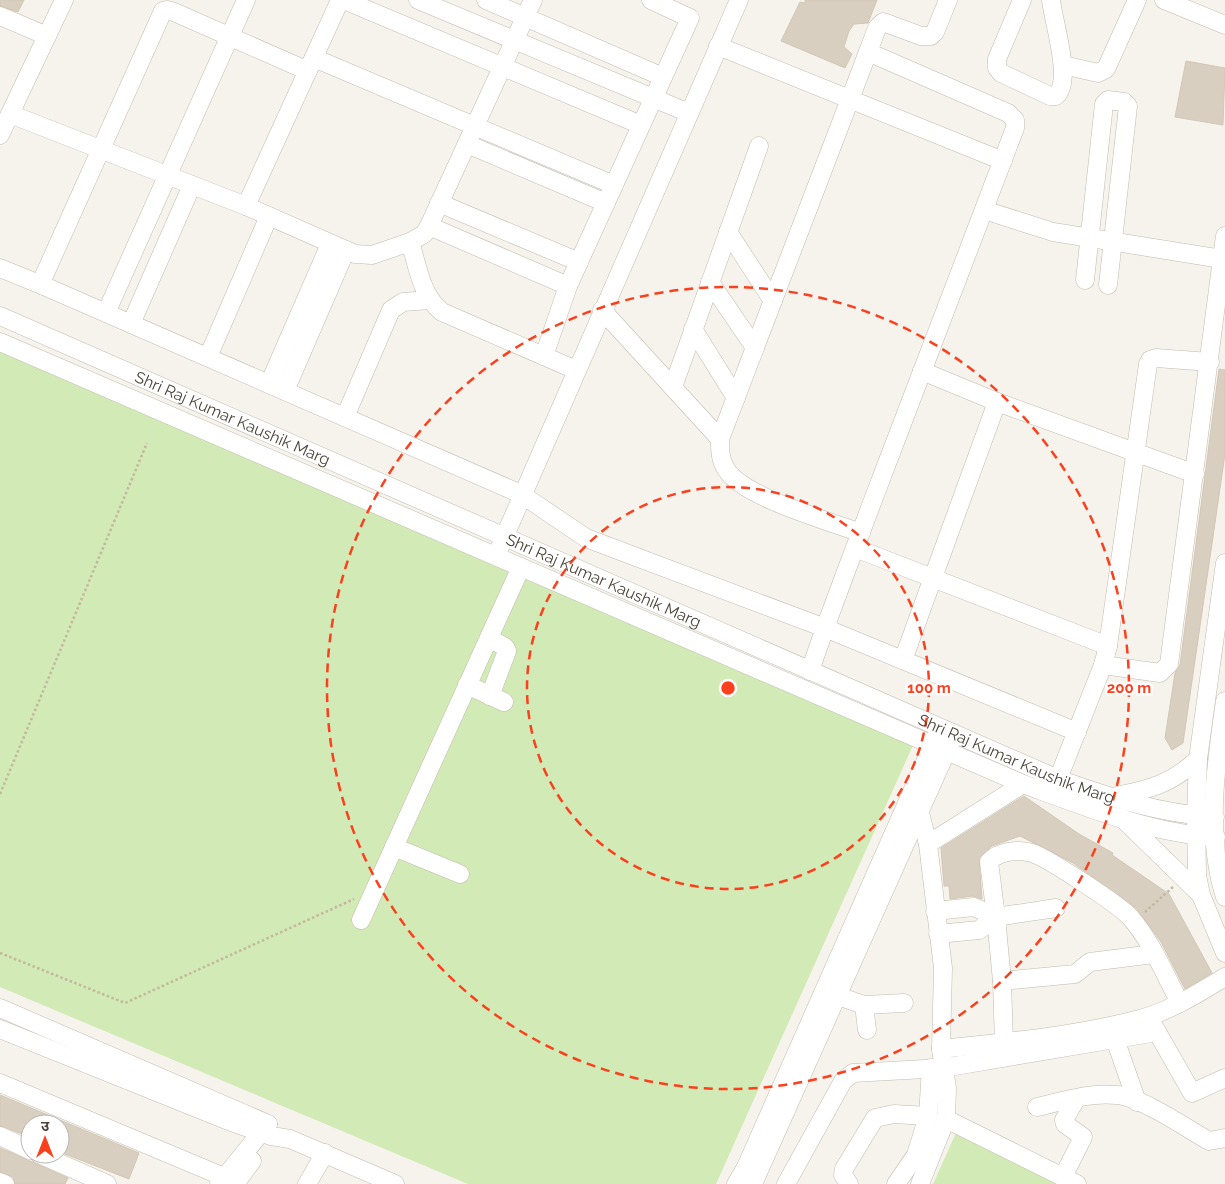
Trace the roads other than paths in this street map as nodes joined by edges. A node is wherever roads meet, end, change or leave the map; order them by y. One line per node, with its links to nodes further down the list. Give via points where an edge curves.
1 (64, 0): 17 (street)
2 (246, 0): 18 (street)
3 (342, 0): 22 (street); 24 (street)
4 (418, 0): 19 (street)
5 (486, 0): 15 (street)
6 (533, 0): 15 (street)
7 (651, 0): 26 (street, via 690,18)
8 (739, 0): 20 (street)
9 (948, 0): 21 (street, via 931,36 921,36 883,22 877,28)
10 (1022, 0): 23 (street, via 997,59 997,68 1001,73 1056,96 1061,88)
11 (1051, 0): 23 (street)
12 (1137, 0): 25 (street, via 1109,65)
13 (1164, 0): 16 (street)
14 (0, 16): 17 (street)
15 (526, 17): 19 (street); 26 (street)
16 (1225, 25)
17 (47, 36): 31 (street)
18 (230, 37): 22 (street); 37 (street, via 174,12 163,11); 39 (street)
19 (515, 40): 24 (street); 27 (street)
20 (718, 46): 28 (street); 30 (street)
21 (868, 52): 28 (street); 38 (street, via 1013,116 1015,128)
22 (311, 65): 33 (street); 44 (street)
23 (1063, 65): 25 (street)
24 (503, 66): 32 (street); 33 (street)
25 (1102, 72): 29 (street)
26 (663, 77): 27 (street)
27 (654, 98): 30 (street); 32 (street)
28 (850, 98): 38 (street); 63 (street)
29 (1105, 102): 50 (street); 52 (street, via 1124,102 1128,106)
30 (689, 113): 64 (street)
31 (10, 114): 34 (street); 37 (street)
32 (642, 125): 41 (street)
33 (475, 126): 35 (street); 41 (street)
34 (0, 135)
35 (467, 144): 42 (street); 43 (street)
36 (759, 146): 48 (street)
37 (100, 149): 39 (street); 60 (street, via 43,278)
38 (1003, 161): 45 (street)
39 (168, 176): 40 (street); 65 (street)
40 (192, 185): 44 (street); 67 (street)
41 (614, 185): 43 (street)
42 (439, 203): 47 (street); 55 (street)
43 (606, 203): 55 (street)
44 (246, 206): 46 (street)
45 (984, 210): 50 (street, via 1053,232); 77 (street)
46 (269, 216): 53 (street); 73 (street)
47 (429, 226): 51 (street, via 424,234); 61 (street)
48 (728, 232): 58 (street); 63 (street)
49 (1225, 236): 54 (street)
50 (1090, 238): 52 (street); 57 (street)
51 (410, 242): 53 (street, via 366,256); 62 (street)
52 (1113, 242): 54 (street); 59 (street)
53 (338, 247): 79 (street)
54 (1222, 259): 74 (street)
55 (579, 262): 61 (street)
56 (0, 268): 60 (street)
57 (1085, 280)
58 (710, 282): 68 (street); 70 (street)
59 (1108, 285)
60 (44, 286): 65 (street)
61 (568, 286): 72 (street)
62 (429, 300): 72 (street, via 442,312); 82 (street, via 403,302 391,310)
63 (773, 301): 70 (street)
64 (602, 310): 75 (street); 78 (street)
65 (106, 313): 67 (street)
66 (0, 316): 71 (street, Shri Raj Kumar Kaushik Marg)
67 (131, 324): 73 (street)
68 (693, 329): 78 (street); 80 (street)
69 (0, 342): 76 (street, Shri Raj Kumar Kaushik Marg)
70 (755, 348): 80 (street)
71 (78, 350): 76 (street); 87 (street, Shri Raj Kumar Kaushik Marg)
72 (544, 356): 75 (street)
73 (208, 357): 79 (street)
74 (1210, 362): 84 (street, via 1150,360); 85 (street)
75 (576, 370): 86 (street)
76 (68, 371): 89 (street, Shri Raj Kumar Kaushik Marg)
77 (922, 371): 81 (street); 88 (street)
78 (673, 387): 83 (street)
79 (277, 388): 82 (street)
80 (736, 398): 83 (street)
81 (997, 402): 84 (street); 92 (street)
82 (345, 417): 86 (street)
83 (720, 439): 88 (street, via 720,454 726,470 749,490)
84 (1135, 451): 85 (street); 95 (street)
85 (1195, 474): 97 (street, via 1167,668 1160,673)
86 (521, 494): 87 (street); 93 (street, via 586,538)
87 (505, 537): 89 (street); 98 (street, Shri Raj Kumar Kaushik Marg)
88 (858, 540): 92 (street); 93 (street)
89 (495, 556): 91 (street, Shri Raj Kumar Kaushik Marg)
90 (1225, 563): 103 (street)
91 (521, 567): 94 (street); 102 (street, Shri Raj Kumar Kaushik Marg)
92 (932, 578): 95 (street); 96 (street)
93 (825, 628): 96 (street); 98 (street)
94 (489, 638): 99 (street); 99 (street, via 505,647 507,652 497,699)
95 (1108, 646): 97 (street)
96 (902, 660): 101 (street)
97 (1103, 665): 101 (street)
98 (810, 671): 102 (street, Shri Raj Kumar Kaushik Marg)
99 (467, 685): 115 (street)
100 (1225, 701): 110 (street, via 1215,770)
101 (1077, 732): 104 (street)
102 (944, 738): 104 (street, Shri Raj Kumar Kaushik Marg); 105 (street, Shri Raj Kumar Kaushik Marg); 106 (street); 108 (street)
103 (1198, 759): 107 (street, via 1171,781); 109 (street)
104 (1058, 779): 107 (street, Shri Raj Kumar Kaushik Marg)
105 (1023, 784): 111 (street, Shri Raj Kumar Kaushik Marg); 114 (street)
106 (911, 795): 108 (street); 161 (street)
107 (1108, 797): 109 (street, Shri Raj Kumar Kaushik Marg)
108 (921, 813): 114 (street); 128 (street)
109 (1196, 816): 110 (street, Shri Raj Kumar Kaushik Marg); 112 (street)
110 (1215, 817): 113 (street)
111 (1122, 818): 112 (street, Shri Raj Kumar Kaushik Marg); 117 (street)
112 (1196, 836): 113 (street, Shri Raj Kumar Kaushik Marg); 117 (street)
113 (1216, 837): 118 (street, via 1218,876)
114 (928, 844): 120 (street)
115 (394, 847): 116 (street); 122 (street)
116 (460, 874)
117 (1201, 895): 124 (street)
118 (1225, 897)
119 (1056, 908): 121 (street)
120 (936, 911): 121 (street, via 974,907); 123 (street)
121 (996, 917): 123 (street, via 979,930); 125 (street, via 989,862 1020,851 1032,853 1110,901 1134,923); 127 (street)
122 (361, 920)
123 (938, 934): 139 (street, via 943,968)
124 (1225, 952)
125 (1154, 954): 127 (street, via 1090,962 1075,974); 130 (street)
126 (1225, 977): 130 (street)
127 (1002, 981): 138 (street)
128 (838, 996): 131 (street); 162 (street)
129 (904, 1003): 131 (street)
130 (1180, 1003): 133 (street)
131 (864, 1005): 135 (street)
132 (0, 1008): 147 (street)
133 (1148, 1016): 136 (street); 138 (street, via 1033,1040)
134 (0, 1029): 147 (street, via 126,1081)
135 (867, 1030)
136 (1157, 1032): 137 (street); 141 (street, via 1192,1093)
137 (1115, 1039): 140 (street); 144 (street)
138 (1004, 1042): 139 (street)
139 (941, 1048): 140 (street)
140 (937, 1068): 146 (street, via 947,1088); 163 (street, via 861,1072 847,1076)
141 (1225, 1078)
142 (0, 1083): 156 (street)
143 (1076, 1098): 144 (street, via 1118,1094); 145 (street); 154 (street, via 1064,1120 1083,1136)
144 (1137, 1102): 149 (street, via 1209,1141)
145 (1037, 1107)
146 (937, 1117): 154 (street); 164 (street, via 894,1114 875,1118 844,1169 843,1175); 165 (street); 166 (street)
147 (273, 1132): 151 (street); 156 (street)
148 (0, 1136): 150 (street)
149 (1225, 1138)
150 (20, 1145)
151 (326, 1153): 159 (street); 160 (street)
152 (57, 1164): 153 (street)
153 (85, 1180): 158 (street)
154 (1070, 1180)
155 (0, 1182): 157 (street)
156 (226, 1182)
157 (5, 1184)
158 (107, 1184)
159 (307, 1184)
160 (395, 1184)
161 (736, 1184)
162 (753, 1184)
163 (786, 1184)
164 (849, 1184)
165 (896, 1184)
166 (920, 1184)

